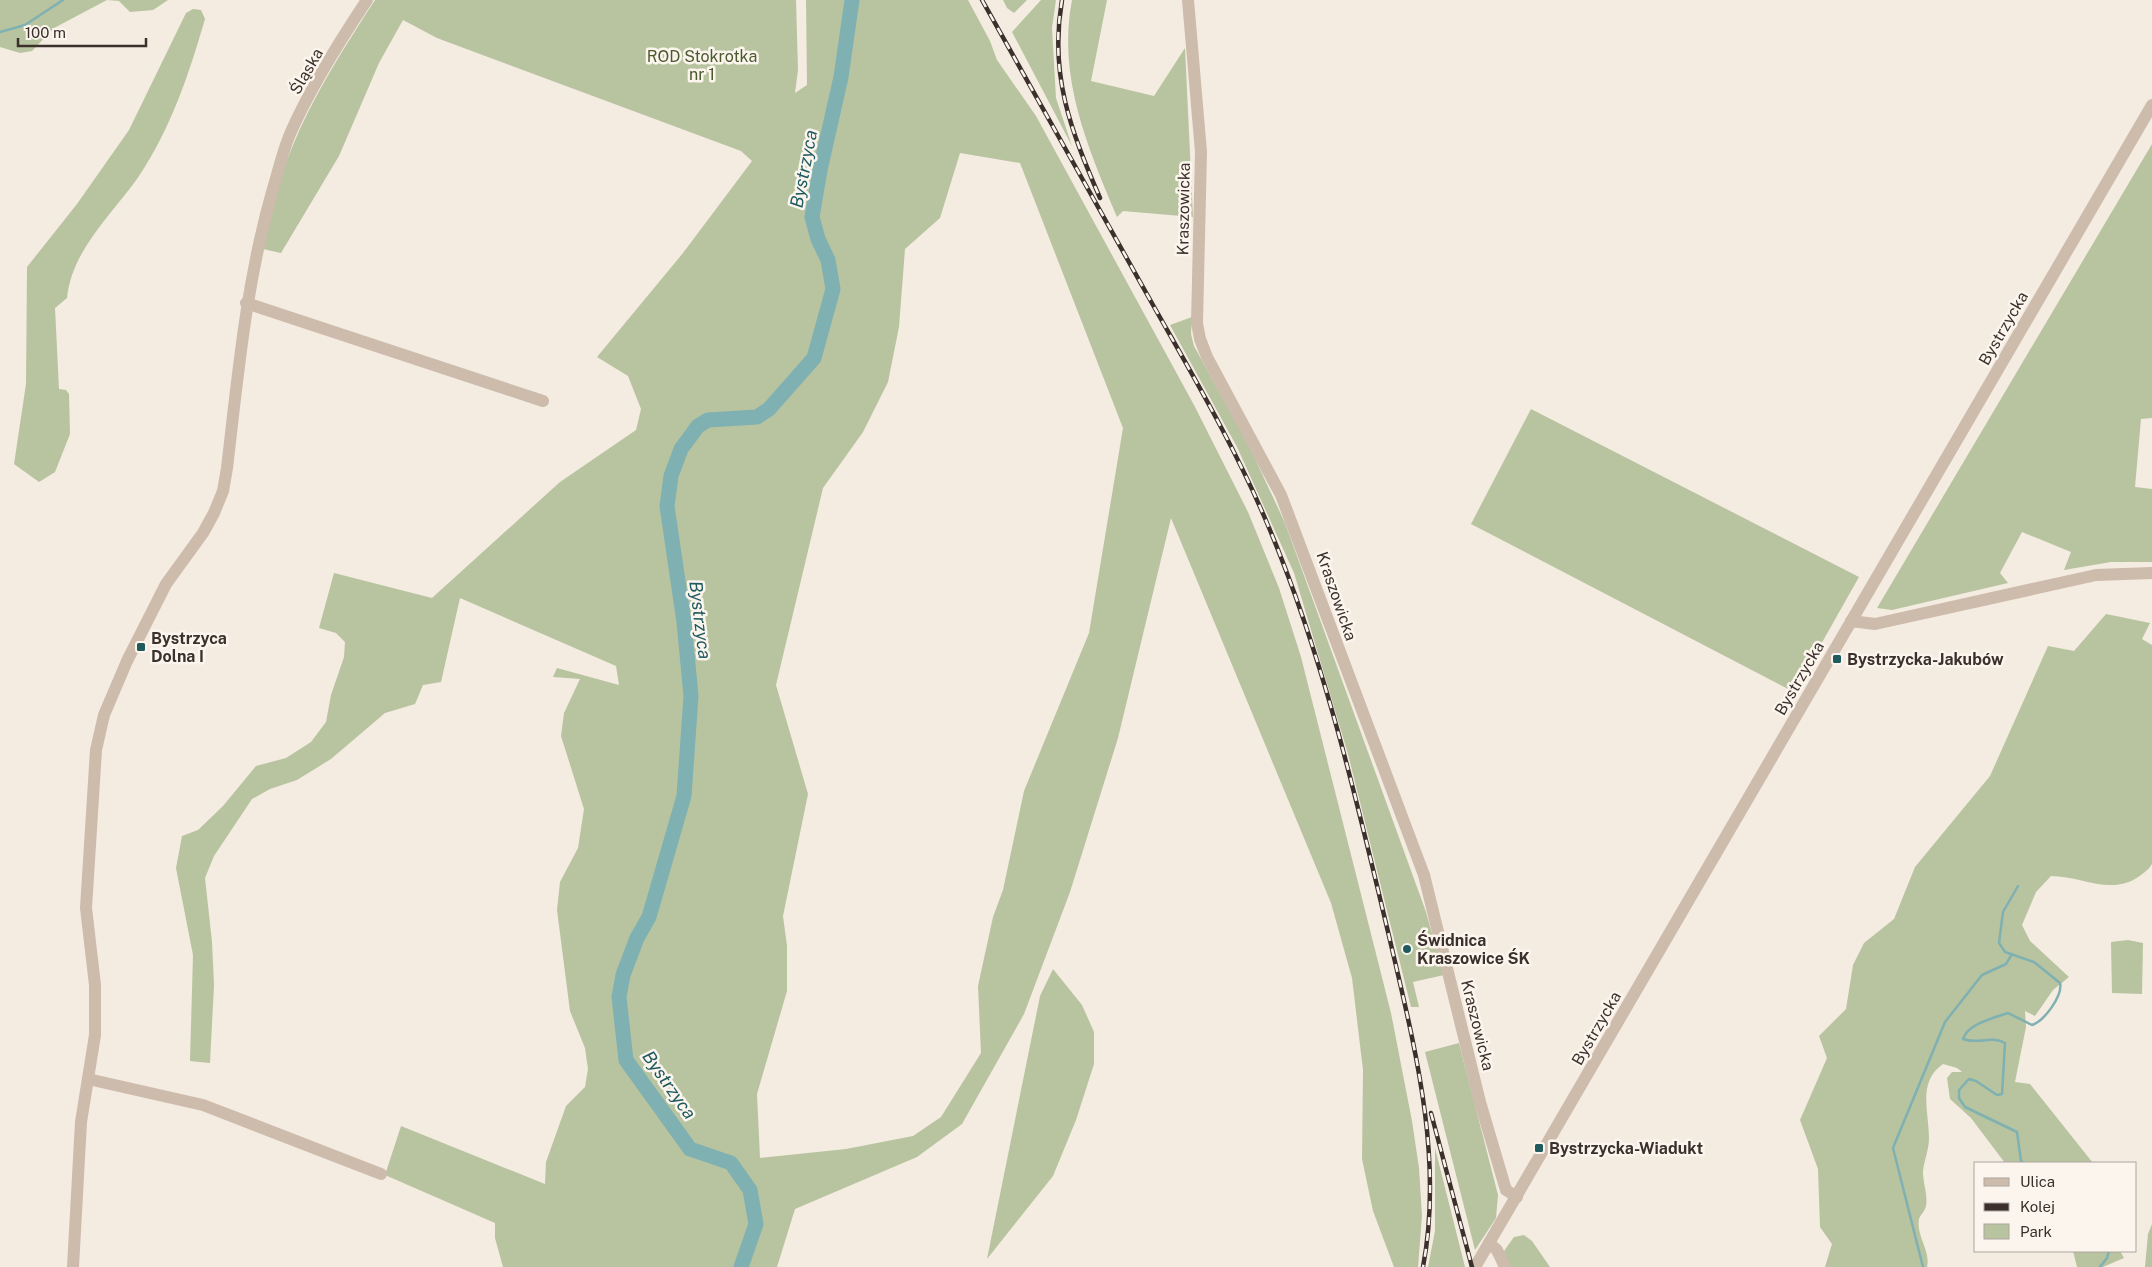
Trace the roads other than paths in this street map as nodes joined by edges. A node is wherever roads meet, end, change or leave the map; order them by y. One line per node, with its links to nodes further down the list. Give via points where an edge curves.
1 (367, 0): 4 (street, Śląska, via 289,136 266,214)
2 (1188, 0): 10 (street, Kraszowicka, via 1201,152 1197,323 1200,339 1282,495 1424,876 1495,1155 1506,1190)
3 (2152, 105): 7 (street, Bystrzycka)
4 (246, 304): 5 (street); 8 (street, Śląska, via 223,491 203,533 150,612 104,715 96,750 86,908 95,985 95,1035)
5 (543, 401)
6 (2152, 573): 7 (street, via 2093,576 1875,624)
7 (1851, 620): 10 (street, Bystrzycka)
8 (88, 1079): 9 (street, via 204,1105); 12 (street, Śląska, via 81,1122)
9 (381, 1174)
10 (1517, 1197): 11 (street, Bystrzycka)
11 (1489, 1243): 13 (street, Bystrzycka); 14 (street, via 1497,1250)
12 (73, 1267)
13 (1475, 1267)
14 (1505, 1267)

